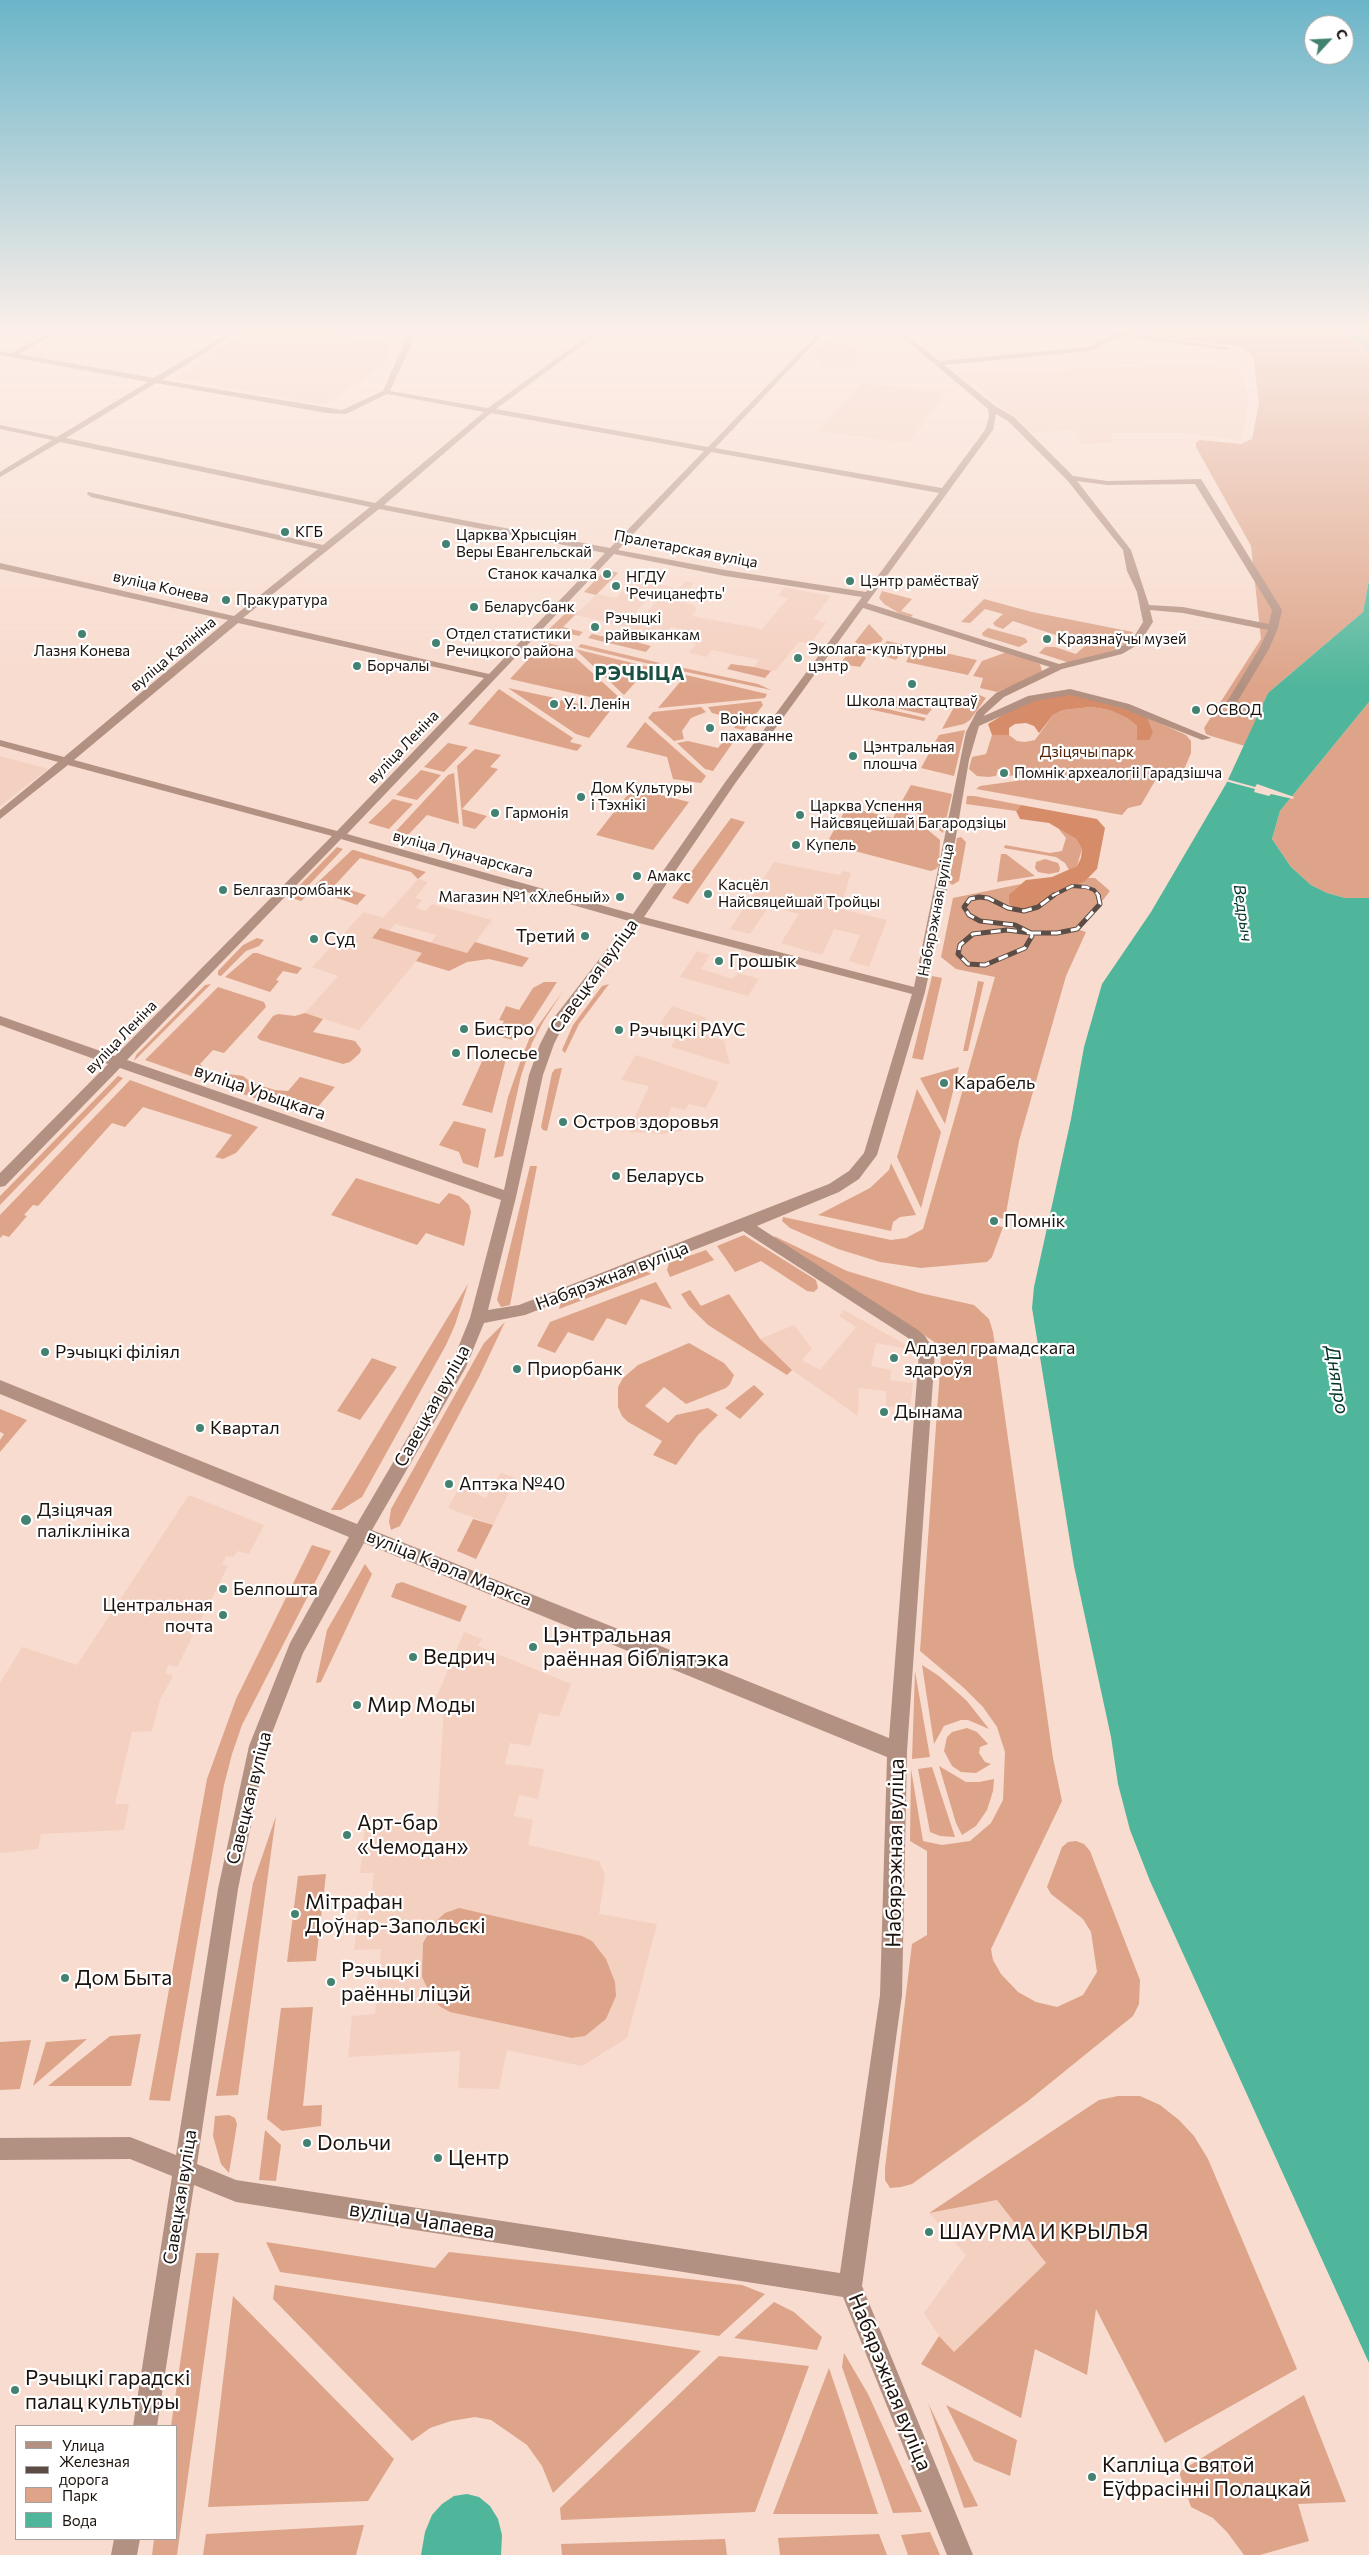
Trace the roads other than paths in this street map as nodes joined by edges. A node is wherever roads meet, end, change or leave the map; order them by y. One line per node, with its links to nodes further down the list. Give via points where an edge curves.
1 (42, 449): 8 (street)
2 (112, 449): 12 (street, Пралетарская вуліца)
3 (444, 449): 12 (street, вуліца Калініна)
4 (705, 449): 7 (street)
5 (974, 449): 10 (street, Савецкая вуліца)
6 (1041, 449): 9 (street, Набярэжная вуліца)
7 (709, 450): 10 (street); 14 (street, вуліца Леніна)
8 (0, 476)
9 (1070, 478): 17 (street, Набярэжная вуліца, via 1127,550); 19 (street, via 1107,483 1198,481 1277,610)
10 (943, 491): 16 (street, Савецкая вуліца)
11 (91, 494): 13 (street)
12 (377, 506): 13 (street, вуліца Калініна); 14 (street, Пралетарская вуліца)
13 (324, 548): 18 (street, вуліца Калініна)
14 (612, 550): 16 (street, Пралетарская вуліца); 21 (street, вуліца Леніна)
15 (0, 566): 18 (street, вуліца Конева)
16 (865, 600): 20 (street, Пралетарская вуліца); 29 (street, Савецкая вуліца, via 730,783)
17 (1145, 606): 19 (street); 20 (street, Набярэжная вуліца, via 1148,622 1136,642 1119,652)
18 (236, 619): 21 (street, вуліца Конева); 26 (street, вуліца Калініна)
19 (1273, 628): 22 (street)
20 (1059, 667): 23 (street, Набярэжная вуліца, via 991,701)
21 (491, 677): 28 (street, вуліца Леніна)
22 (1230, 705)
23 (976, 724): 24 (street, via 1032,698 1070,692 1125,706); 30 (street, Набярэжная вуліца, via 964,760)
24 (1206, 738)
25 (0, 744): 26 (street, вуліца Луначарскага)
26 (67, 762): 27 (street, вуліца Калініна); 28 (street, вуліца Луначарскага)
27 (0, 816)
28 (339, 835): 29 (street, вуліца Луначарскага); 32 (street, вуліца Леніна)
29 (636, 919): 30 (street, вуліца Луначарскага); 34 (street, Савецкая вуліца, via 558,1022 547,1044 536,1075)
30 (919, 992): 35 (street, Набярэжная вуліца, via 870,1155 854,1175 834,1188)
31 (0, 1020): 32 (street, вуліца Урыцкага)
32 (117, 1062): 33 (street, вуліца Леніна); 34 (street, вуліца Урыцкага)
33 (0, 1182)
34 (509, 1197): 36 (street, Савецкая вуліца)
35 (744, 1225): 36 (street, Набярэжная вуліца, via 520,1311); 39 (street, Набярэжная вуліца, via 916,1337 927,1352)
36 (478, 1318): 38 (street, Савецкая вуліца, via 460,1362)
37 (0, 1387): 38 (street, вуліца Карла Маркса)
38 (360, 1532): 39 (street, вуліца Карла Маркса); 41 (street, Савецкая вуліца, via 296,1649 258,1746 228,1889)
39 (897, 1751): 42 (street, Набярэжная вуліца, via 892,1995)
40 (0, 2149): 41 (street, вуліца Чапаева, via 130,2148)
41 (186, 2170): 42 (street, вуліца Чапаева, via 236,2191); 43 (street, Савецкая вуліца)
42 (850, 2286): 46 (street, Набярэжная вуліца)
43 (144, 2425)
44 (127, 2540): 45 (street)
45 (124, 2555)
46 (960, 2555)

